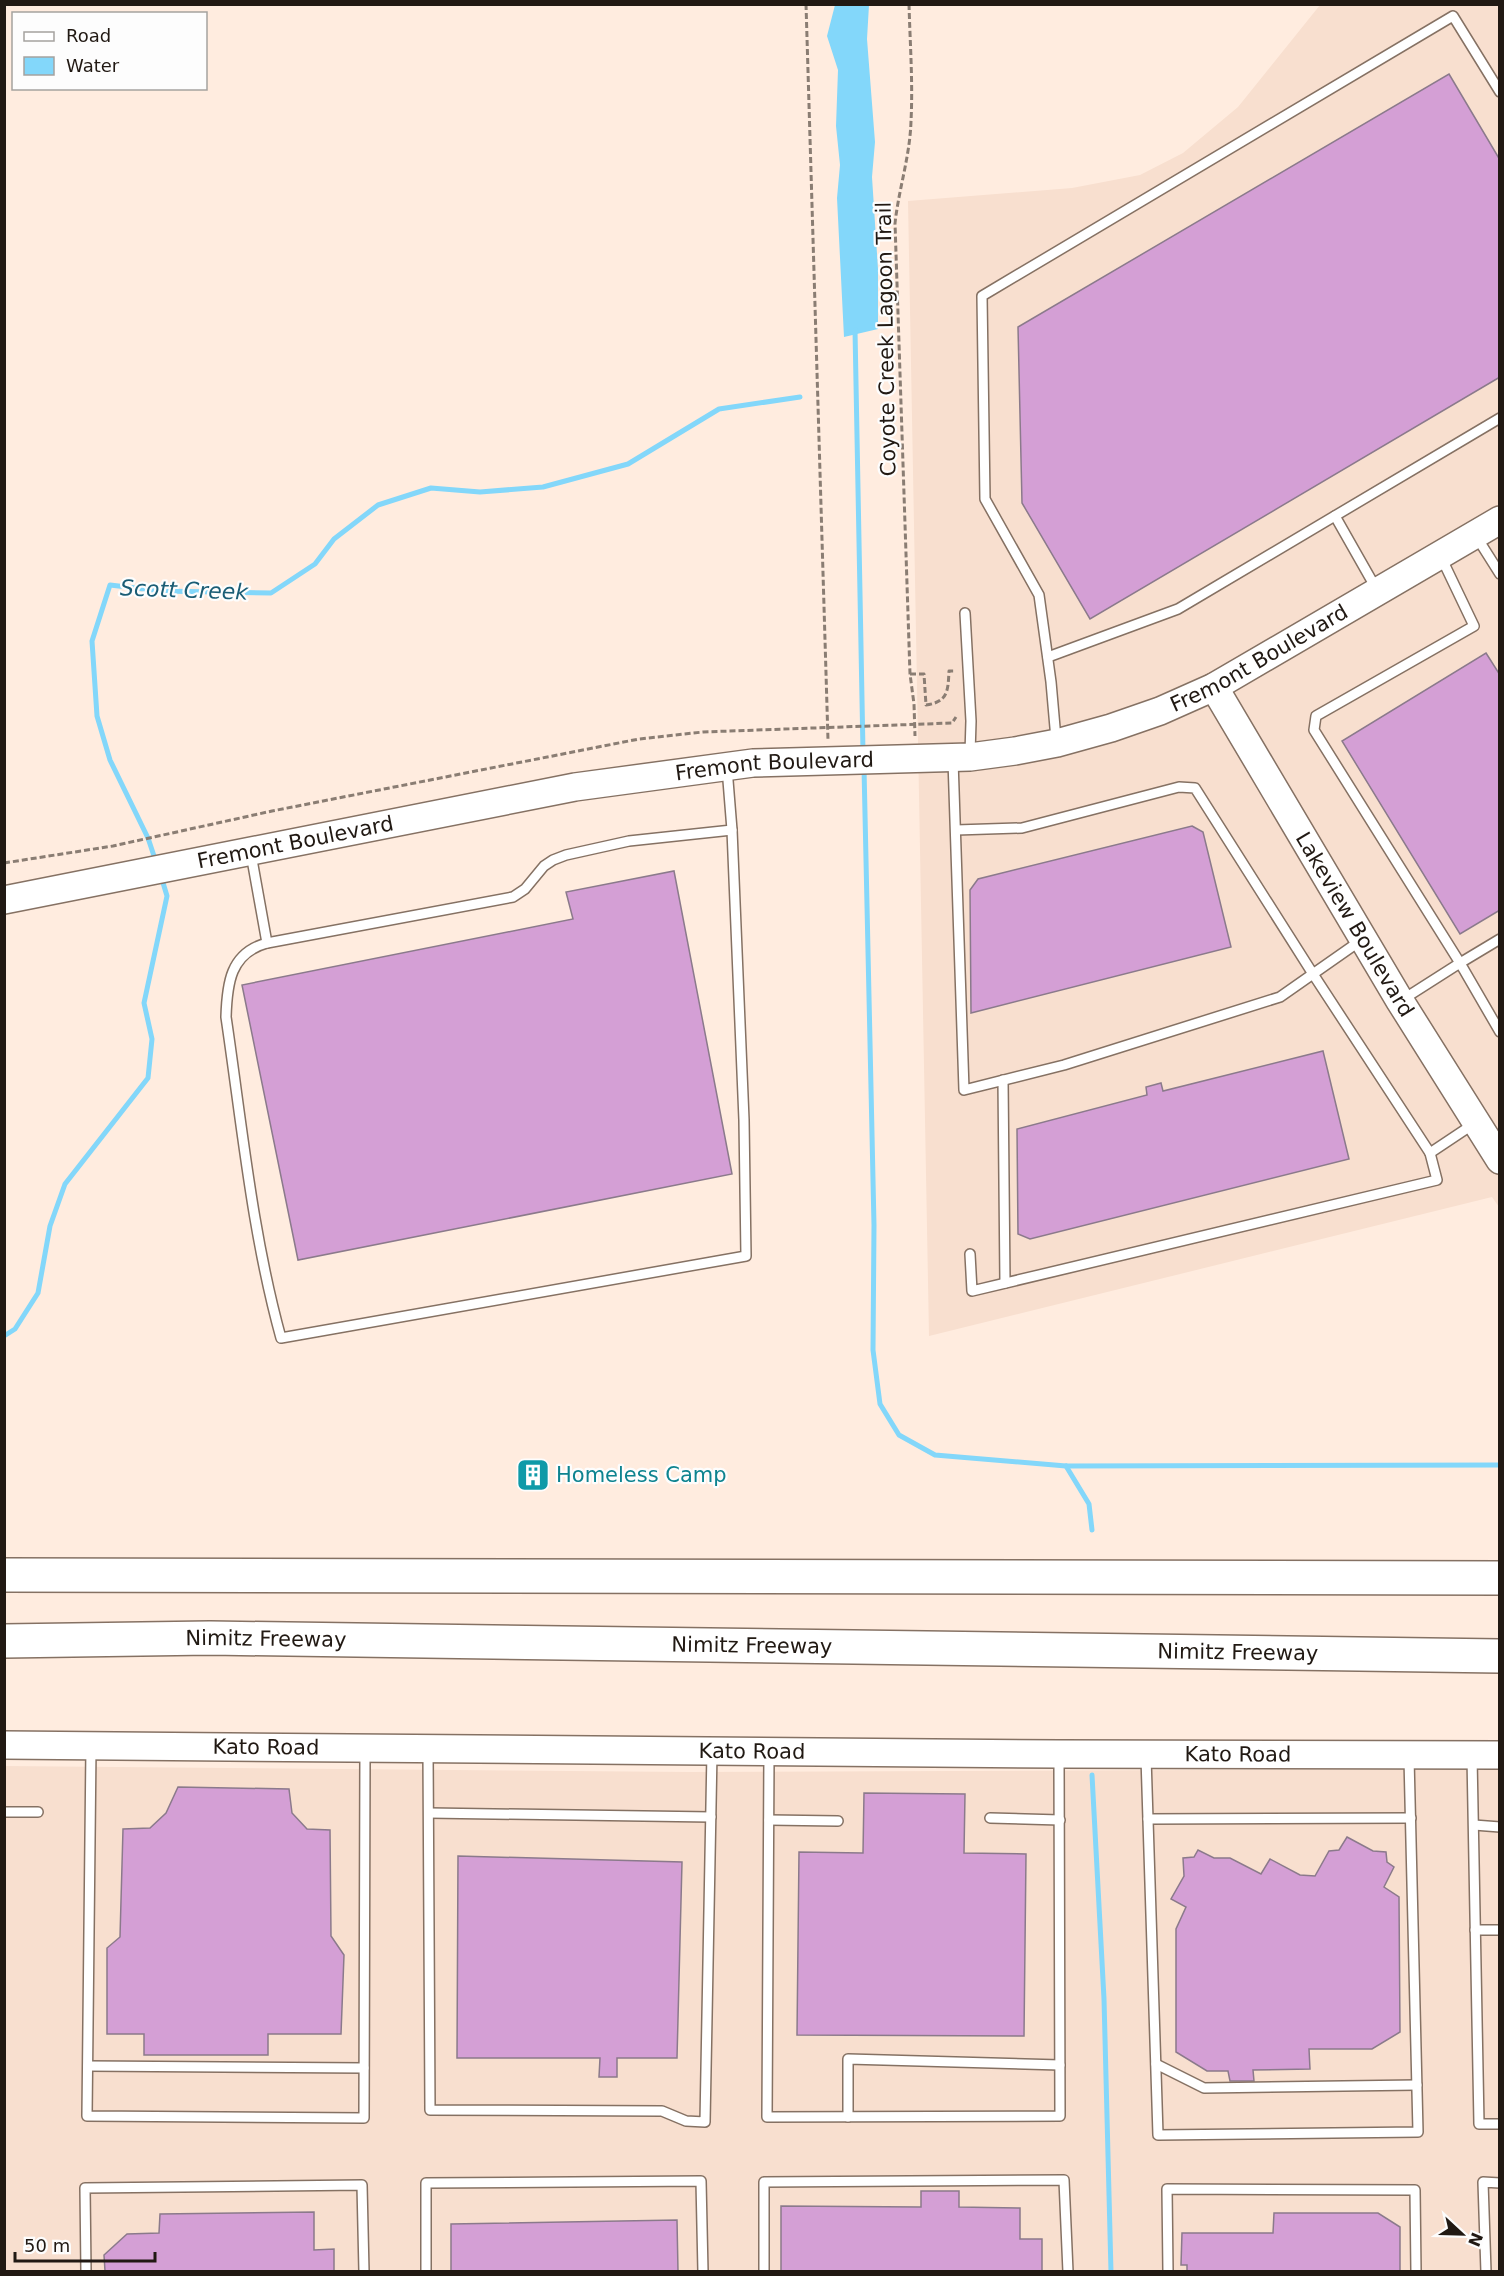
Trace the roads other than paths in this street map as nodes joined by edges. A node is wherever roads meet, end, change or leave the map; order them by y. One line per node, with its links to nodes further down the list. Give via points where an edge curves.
1 (1500, 92): 10 (lane, via 1453,16 982,296 985,500 1039,595)
2 (1500, 418): 3 (lane)
3 (1335, 516): 8 (lane); 10 (lane, via 1179,609)
4 (1500, 520): 5 (street, Fremont Boulevard)
5 (1475, 534): 6 (street, Fremont Boulevard); 7 (lane)
6 (1440, 555): 8 (street, Fremont Boulevard); 22 (lane, via 1474,626 1316,716 1314,730)
7 (1500, 574)
8 (1378, 592): 11 (street, Fremont Boulevard)
9 (965, 613): 13 (lane, via 971,721)
10 (1048, 657): 12 (lane)
11 (1214, 687): 12 (street, Fremont Boulevard, via 1150,715); 19 (street, Lakeview Boulevard)
12 (1057, 743): 13 (street, Fremont Boulevard)
13 (942, 758): 14 (street, Fremont Boulevard); 16 (lane)
14 (727, 766): 15 (lane); 17 (street, Fremont Boulevard, via 575,787)
15 (732, 830): 21 (lane, via 629,841 566,855 544,866 513,897); 21 (lane, via 746,1256 281,1338 253,1217 226,1017 226,989 234,968 246,953)
16 (956, 830): 23 (lane, via 1022,828 1179,787 1195,788); 26 (lane, via 964,1090)
17 (251, 851): 18 (street, Fremont Boulevard); 21 (lane)
18 (4, 900)
19 (1363, 939): 23 (lane); 24 (street, Lakeview Boulevard)
20 (1500, 939): 22 (lane)
21 (267, 943)
22 (1460, 963): 24 (lane); 25 (lane)
23 (1313, 974): 26 (lane, via 1280,997 1064,1065); 28 (lane)
24 (1400, 1001): 27 (street, Lakeview Boulevard)
25 (1500, 1032)
26 (1003, 1080): 31 (lane)
27 (1475, 1122): 28 (lane); 29 (street, Lakeview Boulevard)
28 (1430, 1153): 31 (lane, via 1437,1180)
29 (1498, 1156)
30 (970, 1254): 31 (lane, via 972,1291)
31 (1005, 1283)
32 (4, 1575): 33 (highway)
33 (1500, 1578)
34 (4, 1641): 35 (highway, Nimitz Freeway, via 210,1638)
35 (1500, 1656)
36 (4, 1745): 37 (street, Kato Road)
37 (91, 1745): 38 (street, Kato Road); 63 (lane)
38 (366, 1748): 39 (street, Kato Road); 64 (lane)
39 (428, 1748): 40 (street, Kato Road); 49 (lane)
40 (712, 1751): 41 (street, Kato Road); 50 (lane)
41 (769, 1752): 42 (street, Kato Road); 54 (lane)
42 (1059, 1754): 43 (street, Kato Road); 56 (lane)
43 (1146, 1755): 44 (street, Kato Road); 53 (lane)
44 (1409, 1755): 45 (street, Kato Road); 52 (lane)
45 (1472, 1755): 46 (street, Kato Road); 57 (lane)
46 (1500, 1755)
47 (4, 1812): 48 (lane)
48 (38, 1812)
49 (429, 1813): 50 (lane); 50 (lane, via 430,2110 662,2111 686,2121 705,2122)
50 (711, 1817)
51 (990, 1818): 56 (lane)
52 (1411, 1818): 53 (lane); 65 (lane)
53 (1148, 1819): 61 (lane)
54 (769, 1820): 55 (lane); 66 (lane, via 767,2117)
55 (838, 1821)
56 (1060, 1821): 62 (lane)
57 (1474, 1825): 58 (lane); 59 (lane)
58 (1500, 1827)
59 (1475, 1930): 60 (lane); 67 (lane, via 1479,2124)
60 (1500, 1930)
61 (1156, 2064): 65 (lane, via 1204,2088); 65 (lane, via 1158,2136 1418,2132)
62 (1060, 2065): 66 (lane, via 1060,2116); 66 (lane, via 848,2059)
63 (87, 2066): 64 (lane); 64 (lane, via 87,2116 364,2118)
64 (364, 2068)
65 (1417, 2085)
66 (848, 2117)
67 (1500, 2124)
68 (1500, 2182): 77 (lane, via 1483,2182)
69 (86, 2271): 70 (lane, via 86,2188 362,2185)
70 (364, 2271)
71 (426, 2271): 72 (lane, via 426,2183 701,2181)
72 (703, 2271)
73 (764, 2271): 74 (lane, via 764,2182 1064,2180)
74 (1068, 2271)
75 (1168, 2271): 76 (lane, via 1167,2189 1415,2190)
76 (1416, 2271)
77 (1486, 2271)

